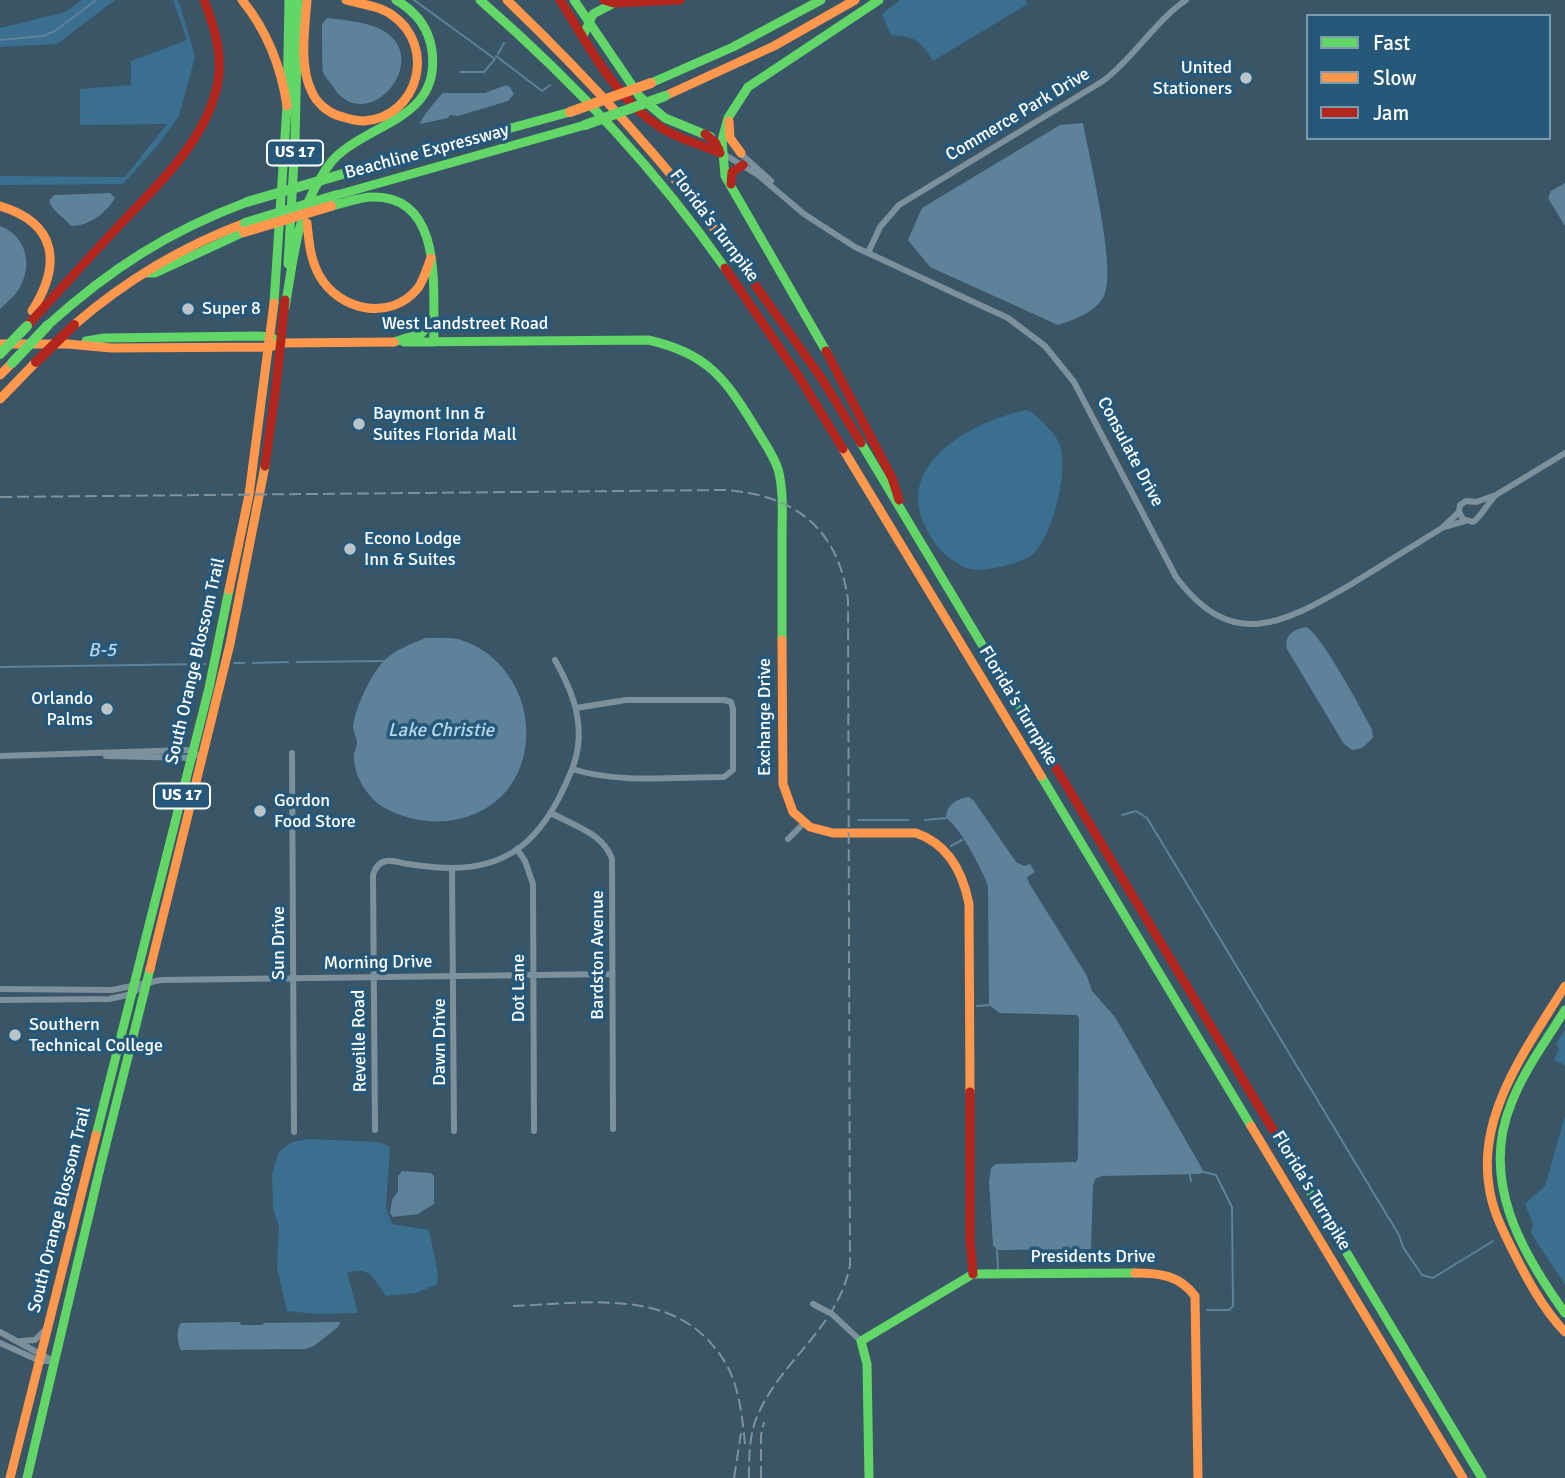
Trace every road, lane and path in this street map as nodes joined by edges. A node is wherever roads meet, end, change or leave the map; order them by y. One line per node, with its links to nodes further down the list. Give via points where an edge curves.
1 (204, 0): 34 (main road, via 216,32 219,66 214,97 202,127 176,163)
2 (242, 0): 20 (main road, via 273,47)
3 (289, 0): 20 (main road, South Orange Blossom Trail / US 17)
4 (298, 0): 32 (main road, South Orange Blossom Trail / US 17)
5 (306, 0): 6 (main road, via 306,72 312,92 336,115 373,120 394,111 408,96 417,75 418,52 396,18)
6 (346, 0)
7 (396, 0): 22 (main road, via 427,32 432,73 412,110)
8 (480, 0): 97 (main road, Florida's Turnpike, via 544,56 640,159 780,347)
9 (507, 0): 48 (main road, Florida's Turnpike, via 637,133 726,241 822,379)
10 (559, 0): 19 (main road, Consulate Drive)
11 (574, 0): 18 (main road, Consulate Drive)
12 (680, 0): 17 (main road)
13 (821, 0): 41 (main road, Beachline Expressway, bridge, via 733,47 570,112 205,217 145,247 92,286)
14 (855, 0): 29 (main road, Beachline Expressway, bridge, via 774,46 666,96 585,125 337,195)
15 (879, 0): 21 (main road, via 748,87)
16 (1186, 0): 30 (street, Commerce Park Drive, via 1103,81 899,205)
17 (609, 1): 18 (main road)
18 (588, 22): 19 (main road); 23 (main road, Consulate Drive, via 652,110)
19 (583, 36): 23 (main road, Consulate Drive, via 623,94 651,119 674,134)
20 (287, 106): 36 (main road, South Orange Blossom Trail / US 17)
21 (730, 112): 23 (main road); 24 (main road, via 729,134)
22 (367, 137): 31 (main road, via 333,167 312,201 306,234 319,276 344,302 363,309 383,309 418,290); 32 (main road, via 335,158 312,191)
23 (716, 140): 24 (street, Consulate Drive); 25 (street, Consulate Drive); 26 (main road)
24 (741, 153): 27 (street, Consulate Drive)
25 (743, 165): 26 (main road, via 732,170); 27 (street, Consulate Drive)
26 (731, 187): 48 (main road, via 812,324 892,478)
27 (781, 193): 30 (street, Consulate Drive, via 823,228)
28 (0, 206): 34 (main road, via 32,220 51,252 47,288)
29 (245, 227): 31 (main road, bridge, via 383,197 410,209 422,223); 42 (main road, Beachline Expressway, bridge, via 187,245 139,274 74,325)
30 (868, 253): 50 (street, Consulate Drive, via 1008,318 1054,355 1074,382 1176,577 1214,614 1252,624 1290,618)
31 (431, 258): 33 (main road)
32 (285, 307): 36 (main road, South Orange Blossom Trail / US 17)
33 (433, 320): 37 (main road, via 414,338); 38 (main road)
34 (24, 326): 40 (main road, bridge)
35 (648, 340): 38 (main road, West Landstreet Road); 60 (main road, Exchange Drive, via 682,347 713,367 778,470 782,501 783,784 785,798)
36 (274, 342): 37 (main road, West Landstreet Road); 39 (main road, West Landstreet Road, via 104,338 68,344); 51 (main road, South Orange Blossom Trail / US 17); 52 (main road, South Orange Blossom Trail / US 17, via 260,495)
37 (394, 342): 38 (main road, West Landstreet Road)
38 (434, 342)
39 (0, 344)
40 (0, 352)
41 (0, 375)
42 (0, 399)
43 (1565, 453): 44 (street)
44 (1496, 495): 45 (street); 46 (street)
45 (1476, 502): 46 (street); 47 (street, via 1466,500)
46 (1481, 511): 49 (street, via 1477,520)
47 (1459, 512): 49 (street); 50 (street, Consulate Drive)
48 (906, 519): 98 (main road, Florida's Turnpike)
49 (1465, 520): 50 (street, Consulate Drive)
50 (1442, 528)
51 (240, 541): 52 (main road); 57 (main road, South Orange Blossom Trail / US 17)
52 (247, 566): 57 (main road, South Orange Blossom Trail / US 17)
53 (555, 660): 54 (street)
54 (576, 708): 58 (street, via 579,736); 58 (street, via 626,700 731,702 733,770 724,777 620,778)
55 (292, 753): 68 (street, Sun Drive)
56 (0, 756): 57 (street)
57 (196, 756): 69 (main road, South Orange Blossom Trail / US 17); 73 (main road, South Orange Blossom Trail / US 17)
58 (572, 769): 59 (street)
59 (551, 813): 62 (street); 64 (street, Bardston Avenue, via 599,839 608,849)
60 (803, 824): 61 (street); 82 (main road, via 832,834 928,836 944,850 967,889)
61 (788, 839)
62 (517, 849): 63 (street, via 490,863); 65 (street, Dot Lane, via 533,884)
63 (452, 868): 66 (street, Dawn Drive); 67 (street, Reveille Road, via 388,861 375,868)
64 (611, 974): 65 (street, Morning Drive); 77 (street, Bardston Avenue)
65 (533, 975): 66 (street, Morning Drive); 80 (street, Dot Lane)
66 (453, 976): 67 (street, Morning Drive); 79 (street, Dawn Drive)
67 (373, 977): 68 (street, Morning Drive); 78 (street, Reveille Road)
68 (293, 978): 69 (street, Morning Drive); 81 (street, Sun Drive)
69 (146, 982): 73 (street, Morning Drive); 92 (main road, South Orange Blossom Trail / US 17)
70 (1565, 986): 87 (main road, via 1504,1089 1490,1130 1486,1167 1498,1224)
71 (0, 989): 72 (street)
72 (51, 990): 73 (street); 74 (street)
73 (133, 990): 74 (street, via 109,999); 85 (main road, South Orange Blossom Trail / US 17)
74 (50, 999): 75 (street)
75 (0, 1000)
76 (1565, 1010): 84 (main road, via 1515,1094 1502,1132 1499,1167 1509,1220)
77 (613, 1129)
78 (374, 1130)
79 (454, 1131)
80 (534, 1131)
81 (295, 1132)
82 (973, 1274): 89 (main road); 96 (main road, Presidents Drive, via 1159,1273 1187,1284 1196,1309)
83 (813, 1304): 89 (street, via 832,1314)
84 (1565, 1313)
85 (48, 1327): 88 (street, via 35,1340); 91 (main road, South Orange Blossom Trail / US 17)
86 (0, 1332): 88 (street)
87 (1565, 1332)
88 (19, 1341): 91 (street)
89 (861, 1341): 95 (main road, via 867,1364)
90 (0, 1343): 91 (street)
91 (41, 1357): 92 (street); 93 (main road, South Orange Blossom Trail / US 17)
92 (53, 1361): 94 (main road, South Orange Blossom Trail)
93 (10, 1478)
94 (27, 1478)
95 (869, 1478)
96 (1198, 1478)
97 (1463, 1478)
98 (1482, 1478)

